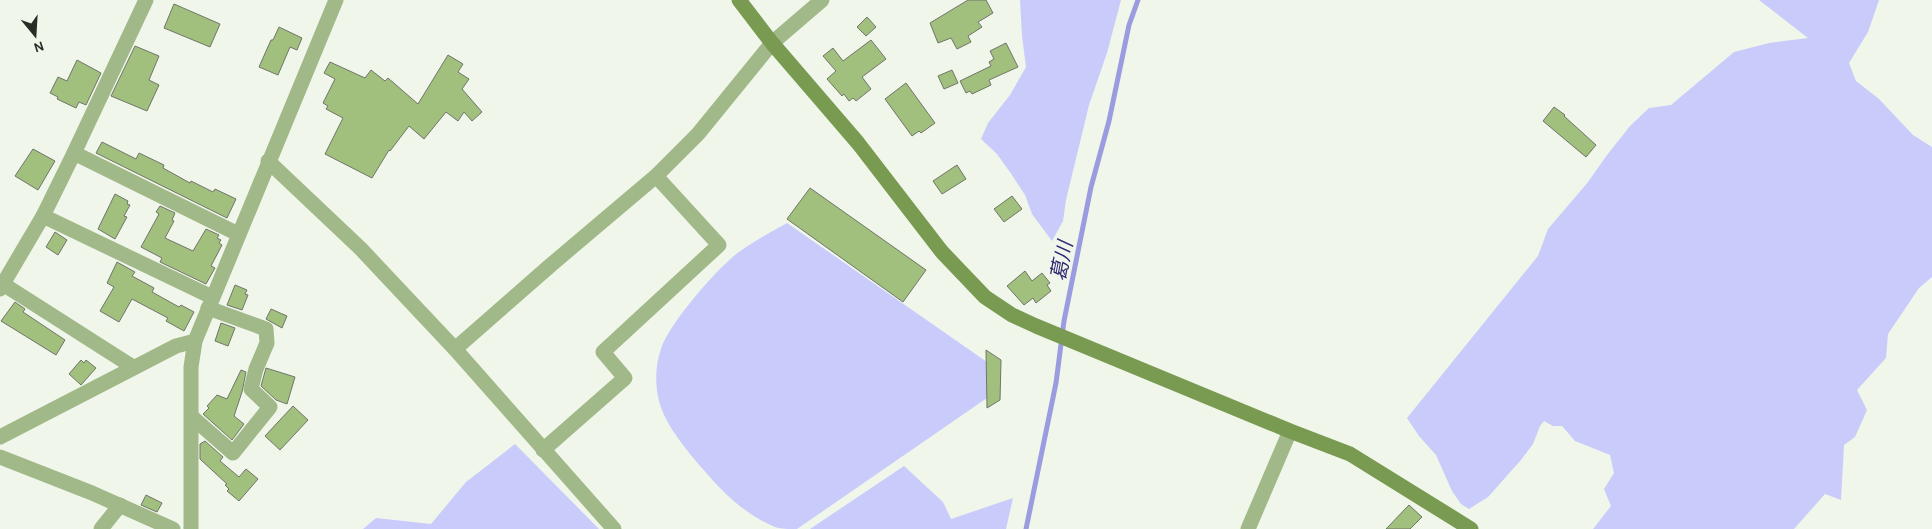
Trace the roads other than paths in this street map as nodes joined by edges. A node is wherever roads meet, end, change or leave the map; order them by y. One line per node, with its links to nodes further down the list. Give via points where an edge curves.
1 (146, 0): 6 (street)
2 (336, 0): 7 (street)
3 (739, 0): 5 (street)
4 (822, 0): 5 (street)
5 (772, 43): 8 (street, via 698,134); 17 (street, via 858,143 942,252 985,298 1044,329)
6 (74, 153): 9 (street); 10 (street)
7 (268, 161): 10 (street); 14 (street, via 361,249)
8 (656, 176): 14 (street); 19 (street, via 719,245 603,352 625,378)
9 (43, 216): 11 (street); 12 (street)
10 (238, 234): 12 (street)
11 (2, 286): 15 (street)
12 (210, 303): 13 (street); 16 (street, via 266,329 267,343 251,389 270,407 233,453)
13 (195, 341): 15 (street, via 176,346); 16 (street, via 191,367)
14 (455, 350): 19 (street)
15 (133, 367): 18 (street)
16 (192, 417): 24 (street)
17 (1290, 431): 26 (street); 27 (street, via 1350,454)
18 (0, 437)
19 (543, 450): 25 (street)
20 (0, 457): 21 (street)
21 (120, 505): 22 (street); 23 (street)
22 (101, 529)
23 (173, 529)
24 (191, 529)
25 (614, 529)
26 (1248, 529)
27 (1471, 529)

